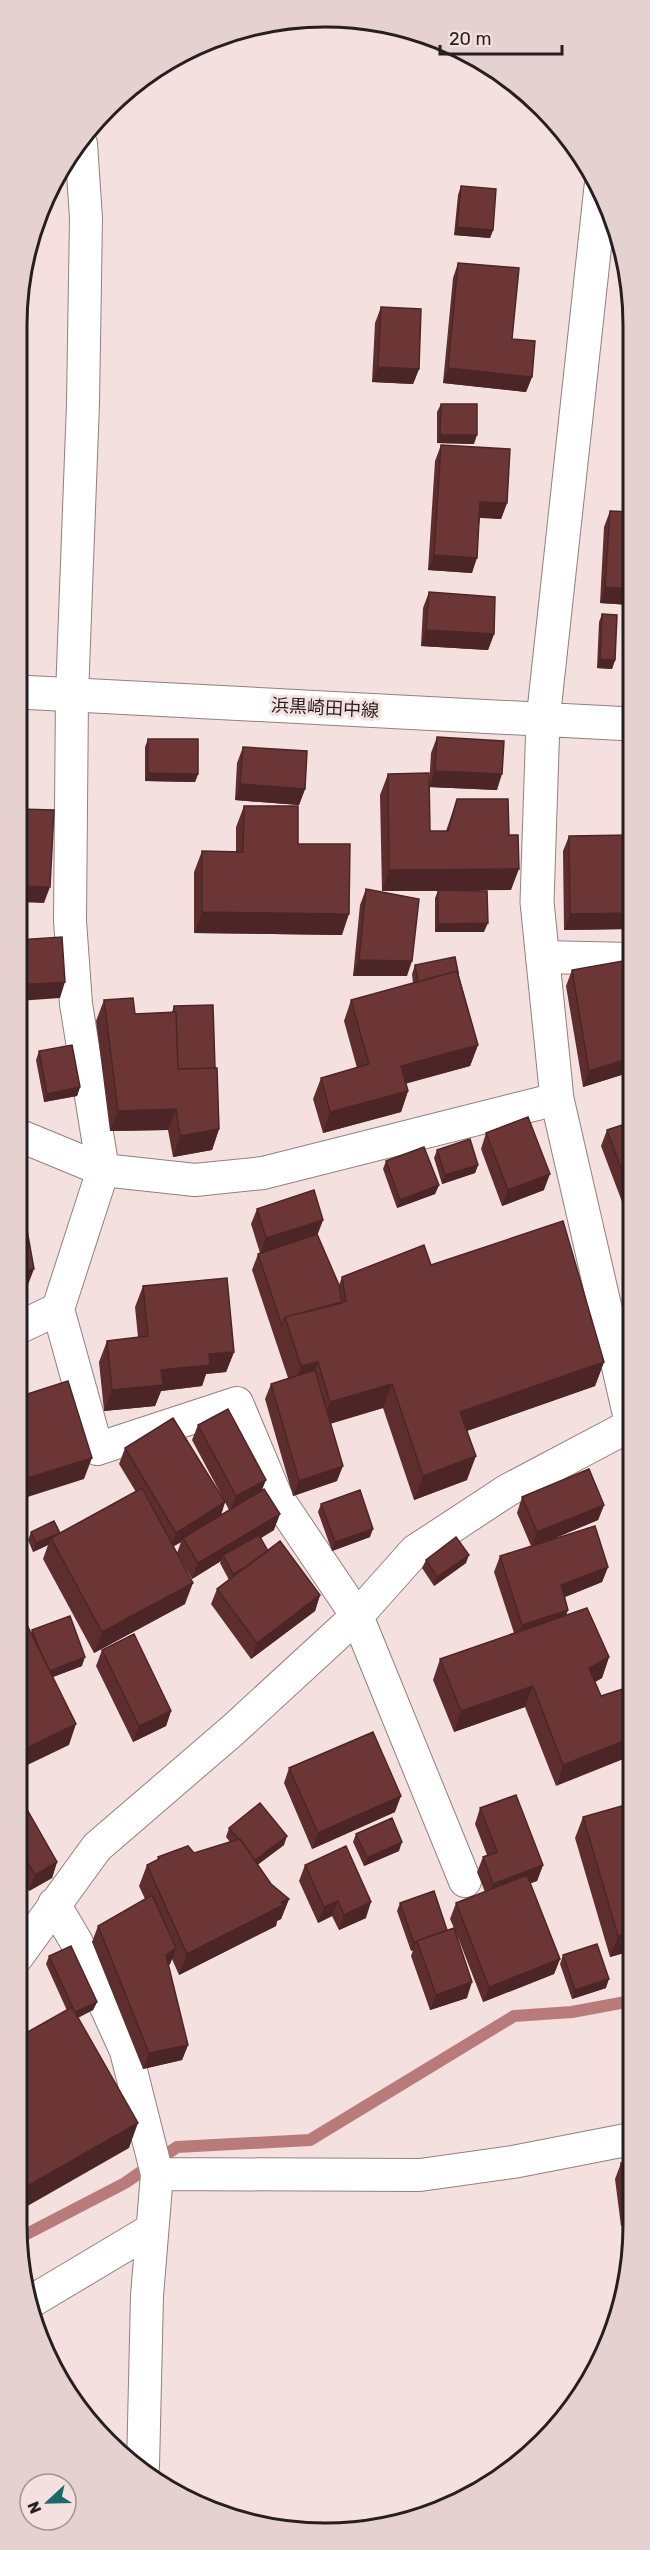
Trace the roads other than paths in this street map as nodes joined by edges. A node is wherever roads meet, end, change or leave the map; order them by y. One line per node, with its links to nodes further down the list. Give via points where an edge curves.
1 (82, 153): 4 (street, via 86,218 84,368)
2 (599, 208): 5 (street)
3 (27, 692): 4 (street, 浜黒崎田中線)
4 (72, 695): 5 (street, 浜黒崎田中線); 11 (street, via 70,921 76,1004)
5 (543, 720): 6 (street, 浜黒崎田中線); 7 (street, via 537,902)
6 (623, 724)
7 (542, 957): 8 (street); 9 (street)
8 (623, 958)
9 (557, 1100): 11 (street, via 263,1173 195,1180); 14 (street)
10 (27, 1139): 11 (street)
11 (103, 1170): 12 (street)
12 (58, 1309): 13 (street); 16 (street, via 97,1449 237,1403 276,1496)
13 (27, 1324)
14 (623, 1355)
15 (623, 1429): 16 (street, via 508,1490 415,1551)
16 (357, 1616): 17 (street); 18 (street, via 97,1847)
17 (465, 1881)
18 (54, 1904): 19 (street); 21 (street, via 77,1943 126,2051)
19 (27, 1943)
20 (623, 2141): 21 (street, via 420,2175)
21 (157, 2174): 22 (street)
22 (151, 2230): 23 (street); 24 (street)
23 (36, 2298)
24 (143, 2460)

